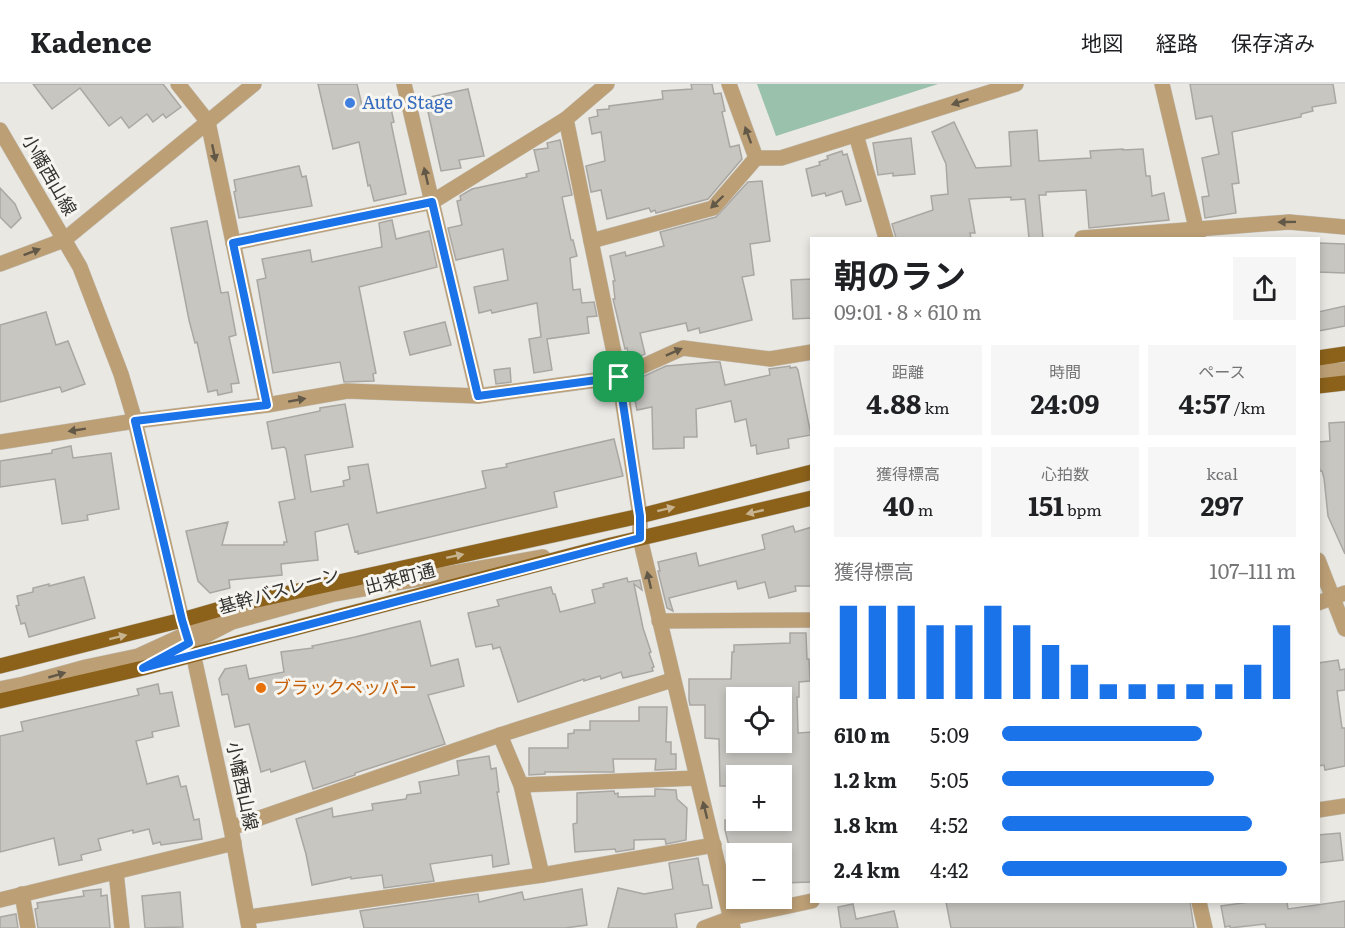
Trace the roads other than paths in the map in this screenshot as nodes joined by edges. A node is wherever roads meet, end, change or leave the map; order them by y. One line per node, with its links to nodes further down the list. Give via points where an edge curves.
1 (178, 84): 9 (street)
2 (254, 84): 9 (street)
3 (404, 84): 13 (street, one-way to 3)
4 (607, 84): 8 (street)
5 (729, 84): 12 (street, one-way to 5)
6 (1016, 84): 11 (street, one-way to 11)
7 (1162, 84): 15 (street)
8 (566, 119): 13 (street); 19 (street)
9 (208, 122): 18 (street); 20 (street, one-way to 20)
10 (0, 130): 18 (street, 小幡西山線)
11 (856, 135): 12 (street, via 781,158); 16 (street)
12 (756, 158): 19 (street, one-way to 19, via 713,208)
13 (432, 202): 20 (street); 30 (street)
14 (1345, 227): 15 (street, one-way to 15, via 1290,222)
15 (1197, 234): 17 (street)
16 (886, 237)
17 (1111, 237)
18 (64, 240): 21 (street, one-way to 18); 32 (street, 小幡西山線, via 80,267)
19 (591, 241): 27 (street)
20 (233, 243): 31 (street)
21 (0, 264)
22 (1345, 354): 24 (main road)
23 (810, 357): 27 (street, one-way to 23, via 683,348 770,359)
24 (1320, 358)
25 (1345, 370): 26 (street)
26 (1320, 371)
27 (619, 377): 30 (street); 36 (street)
28 (1345, 383): 29 (main road)
29 (1320, 386)
30 (478, 396): 31 (street, one-way to 30, via 347,391)
31 (267, 405): 32 (street)
32 (135, 421): 33 (street, one-way to 33); 44 (street, 小幡西山線)
33 (0, 442)
34 (810, 473): 36 (main road, 出来町通, one-way to 34)
35 (810, 498): 37 (main road, 出来町通, one-way to 37)
36 (640, 516): 37 (street); 44 (main road, 出来町通, one-way to 36, via 234,605)
37 (640, 538): 38 (main road, 出来町通); 42 (street, one-way to 37)
38 (611, 545): 44 (main road, 出来町通); 44 (street, 基幹バスレーン, via 334,594)
39 (1320, 565): 40 (street)
40 (1332, 598): 43 (street)
41 (810, 620): 42 (street)
42 (659, 621): 46 (street)
43 (1345, 629)
44 (188, 638): 45 (main road, 出来町通, one-way to 44); 47 (street, 基幹バスレーン, one-way to 44, via 138,656); 48 (main road, 出来町通, via 143,668); 54 (street, 小幡西山線)
45 (0, 666)
46 (672, 680): 49 (street); 50 (street)
47 (0, 689)
48 (0, 701)
49 (500, 735): 51 (street); 54 (street)
50 (697, 778): 51 (street); 56 (street, one-way to 50)
51 (521, 785): 58 (street)
52 (1345, 806): 53 (street)
53 (1320, 810)
54 (231, 828): 55 (street, 小幡西山線)
55 (234, 843): 57 (street); 63 (street, 小幡西山線)
56 (714, 845): 58 (street); 64 (street)
57 (116, 872): 59 (street); 66 (street)
58 (542, 875): 63 (street)
59 (22, 894): 60 (street); 65 (street)
60 (0, 900)
61 (810, 902): 64 (street)
62 (1199, 903): 68 (street)
63 (249, 923)
64 (732, 923): 67 (street)
65 (28, 928)
66 (122, 928)
67 (704, 928)
68 (1205, 928)

